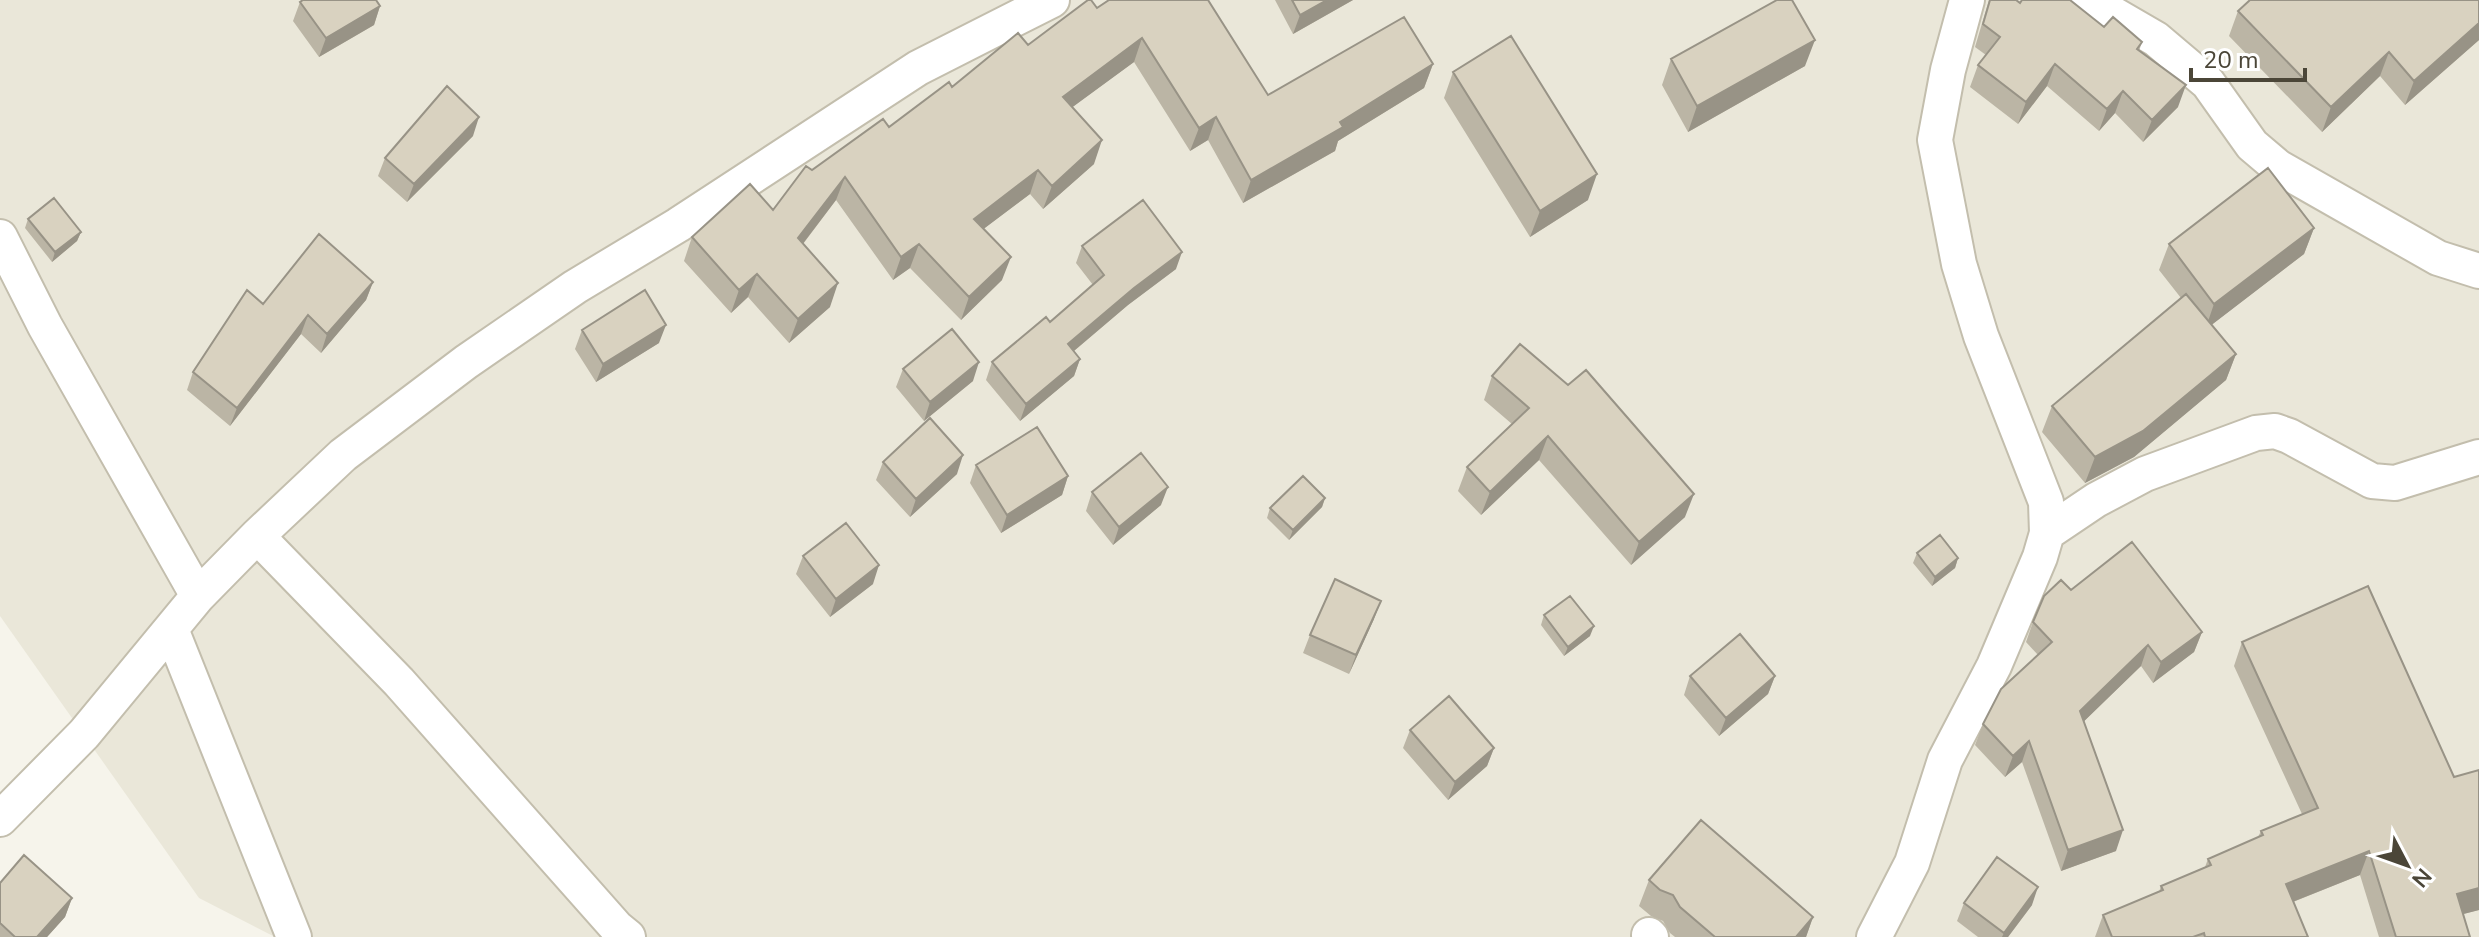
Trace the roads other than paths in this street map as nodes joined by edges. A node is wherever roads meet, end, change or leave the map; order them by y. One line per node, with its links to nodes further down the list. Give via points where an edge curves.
1 (1052, 0): 8 (street, via 918,68 562,295 343,455)
2 (1967, 0): 7 (street, via 1935,140 1959,264 1981,336 2046,502)
3 (2055, 0): 5 (street, via 2113,14 2156,39 2199,72 2252,145 2278,167 2438,258)
4 (0, 237): 9 (street)
5 (2479, 271)
6 (2479, 457): 7 (street, via 2395,483 2372,481 2289,436 2256,433 2145,474)
7 (2047, 533): 14 (street, via 1994,666 1945,760 1912,863)
8 (257, 536): 9 (street); 13 (street, via 399,682)
9 (198, 596): 10 (street)
10 (171, 629): 11 (street, via 84,734); 12 (street)
11 (0, 819)
12 (294, 937)
13 (628, 937)
14 (1874, 937)

